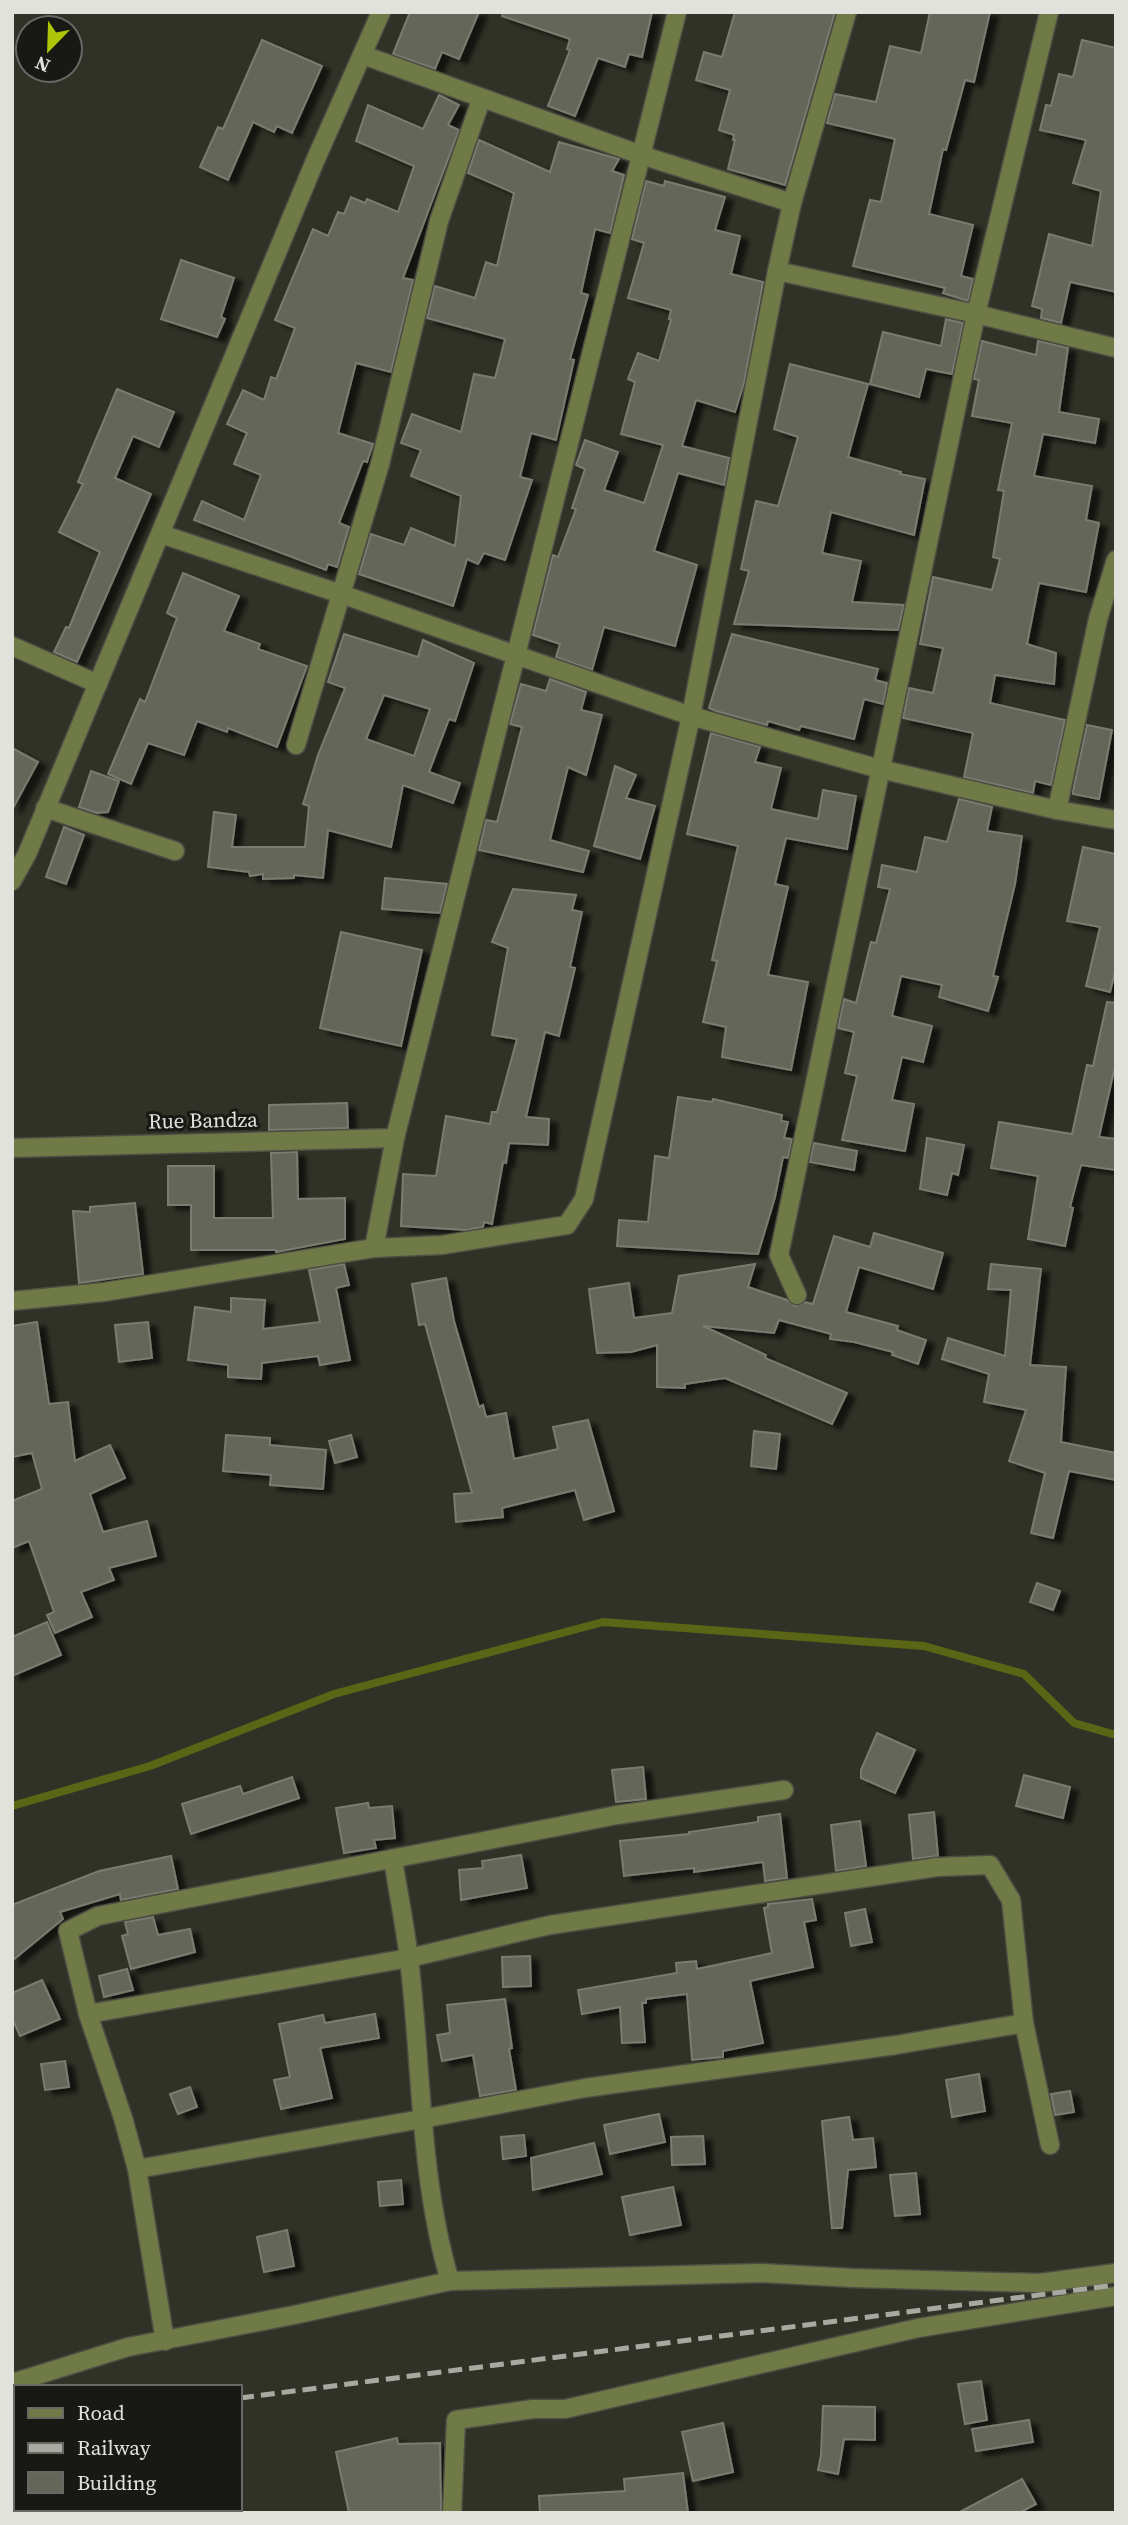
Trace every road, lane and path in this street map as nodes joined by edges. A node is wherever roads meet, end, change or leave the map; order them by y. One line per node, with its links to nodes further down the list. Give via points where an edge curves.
1 (381, 12): 5 (street)
2 (677, 12): 7 (street)
3 (847, 12): 8 (street)
4 (1049, 12): 10 (street)
5 (363, 55): 6 (street); 12 (street)
6 (481, 100): 7 (street); 14 (street, via 439,221 380,464)
7 (641, 155): 8 (street); 16 (street)
8 (792, 203): 9 (street)
9 (777, 271): 10 (street); 18 (street)
10 (976, 314): 11 (street); 20 (street)
11 (1116, 348)
12 (161, 534): 14 (street); 17 (street)
13 (1116, 560): 22 (street, via 1098,619)
14 (341, 594): 16 (street); 19 (street)
15 (12, 646): 17 (street)
16 (514, 656): 18 (street); 27 (street)
17 (98, 684): 21 (street)
18 (691, 716): 20 (street); 29 (street, via 584,1199 567,1225 442,1245)
19 (296, 745)
20 (880, 769): 22 (street); 30 (street, via 779,1255)
21 (45, 808): 24 (street); 25 (street)
22 (1057, 810): 23 (street)
23 (1116, 820)
24 (20, 850): 26 (street)
25 (175, 851)
26 (12, 881)
27 (395, 1138): 28 (street, Rue Bandza); 29 (street)
28 (12, 1147)
29 (374, 1248): 31 (street, via 104,1292)
30 (797, 1295)
31 (12, 1301)
32 (784, 1790): 33 (street, via 617,1815)
33 (393, 1859): 34 (street); 35 (street, via 98,1916 68,1931)
34 (409, 1958): 35 (street); 36 (street, via 550,1926 937,1867 990,1865 1011,1900); 37 (street)
35 (88, 2014): 39 (street)
36 (1024, 2024): 37 (street, via 585,2088); 38 (street)
37 (422, 2119): 39 (street); 41 (street, via 440,2247)
38 (1050, 2145)
39 (137, 2169): 43 (street)
40 (1116, 2273): 41 (street, via 1040,2283 761,2273)
41 (450, 2281): 43 (street)
42 (1116, 2296): 45 (street, via 918,2328 565,2409 456,2420)
43 (165, 2341): 44 (street, via 128,2347)
44 (12, 2383)
45 (452, 2513)

